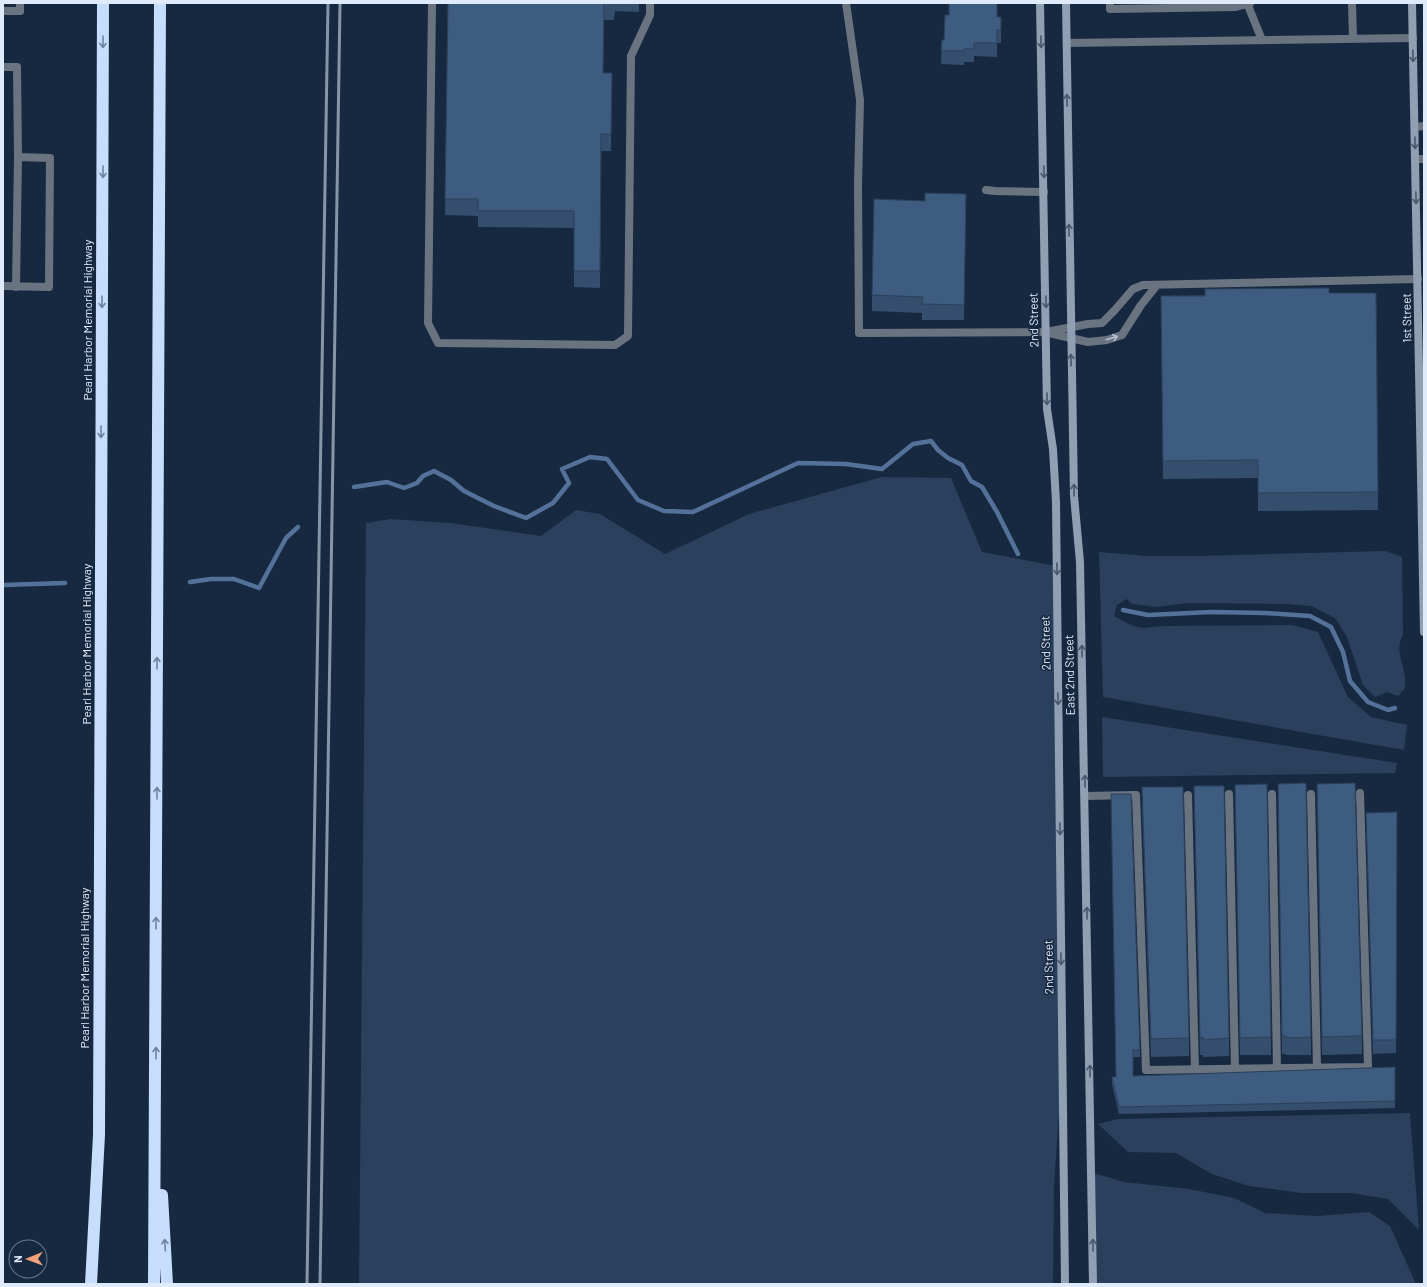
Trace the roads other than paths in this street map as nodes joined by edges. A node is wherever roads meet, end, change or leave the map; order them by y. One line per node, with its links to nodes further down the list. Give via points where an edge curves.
1 (103, 3): 45 (highway, Pearl Harbor Memorial Highway, one-way to 45, via 98,1135)
2 (160, 3): 44 (highway, one-way to 2)
3 (432, 3): 4 (street, via 428,323 438,343 615,345 628,336 632,56 650,15)
4 (650, 3)
5 (846, 3): 31 (street, via 860,100 859,333)
6 (1040, 3): 25 (street, 2nd Street, one-way to 25)
7 (1066, 3): 17 (street)
8 (1110, 3): 9 (street, via 1110,9 1236,7)
9 (1248, 3): 16 (street)
10 (1352, 3): 15 (street)
11 (1412, 3): 14 (street, 1st Street)
12 (20, 7): 13 (street)
13 (3, 12)
14 (1413, 38): 15 (street); 20 (street, 1st Street, one-way to 20)
15 (1353, 39): 16 (street)
16 (1262, 40): 17 (street)
17 (1067, 43): 30 (street, one-way to 17)
18 (3, 67): 21 (street, via 17,67)
19 (1424, 126): 20 (street)
20 (1415, 127): 22 (street, 1st Street, one-way to 22)
21 (18, 158): 29 (street); 29 (street, via 50,158 49,287)
22 (1415, 159): 23 (street); 26 (street, 1st Street, one-way to 26)
23 (1424, 159)
24 (986, 190): 25 (street)
25 (1044, 192): 31 (street, 2nd Street, one-way to 31)
26 (1418, 280): 27 (street); 33 (street, 1st Street)
27 (1157, 285): 30 (street, via 1143,285 1133,289 1102,322); 32 (street, one-way to 27, via 1088,342 1122,335)
28 (3, 286): 29 (street)
29 (16, 287)
30 (1071, 327): 31 (street); 32 (street)
31 (1046, 332): 32 (street); 48 (street, 2nd Street, one-way to 48, via 1047,408 1053,449 1056,509)
32 (1071, 338): 39 (street, East 2nd Street, one-way to 32, via 1080,562 1074,496)
33 (1424, 632)
34 (1360, 793): 41 (street, via 1368,1067)
35 (1229, 794): 42 (street)
36 (1272, 794): 40 (street)
37 (1311, 794): 41 (street)
38 (1188, 795): 43 (street)
39 (1085, 796): 43 (street, via 1136,796 1146,1070); 49 (street, East 2nd Street, one-way to 39)
40 (1277, 1068): 41 (street); 42 (street)
41 (1317, 1068)
42 (1235, 1069): 43 (street)
43 (1195, 1070)
44 (155, 1092): 46 (highway); 47 (highway, one-way to 44)
45 (91, 1284)
46 (154, 1284)
47 (167, 1284)
48 (1065, 1284)
49 (1093, 1284)

